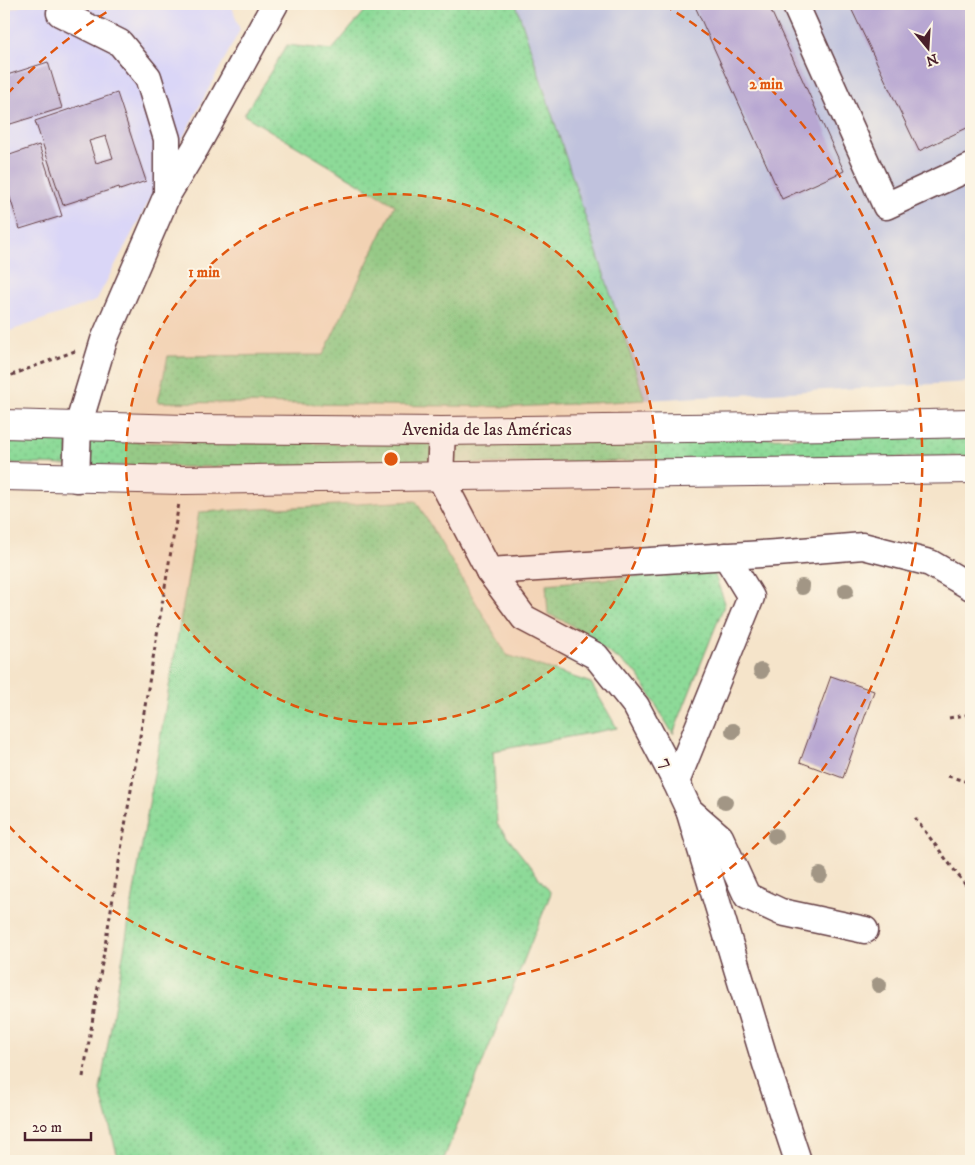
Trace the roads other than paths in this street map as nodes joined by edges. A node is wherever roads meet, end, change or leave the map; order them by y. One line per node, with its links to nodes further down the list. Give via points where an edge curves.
1 (276, 4): 5 (street)
2 (795, 4): 4 (street, via 886,206)
3 (60, 13): 5 (street, via 120,43 148,77 167,139)
4 (971, 168)
5 (167, 195): 8 (street, via 104,340)
6 (971, 423): 9 (main road, Avenida de las Américas)
7 (4, 424): 8 (main road, Avenida de las Américas)
8 (78, 426): 9 (main road, Avenida de las Américas); 13 (street)
9 (442, 431): 12 (street)
10 (971, 469): 12 (main road)
11 (4, 476): 13 (main road)
12 (440, 477): 13 (main road); 15 (street, 7)
13 (76, 479)
14 (726, 556): 15 (street); 16 (street, via 863,546 930,563); 17 (street, via 751,597)
15 (489, 571): 17 (street, 7, via 524,618 596,656 636,706)
16 (971, 587)
17 (676, 782): 18 (street, 7)
18 (689, 810): 19 (street, via 720,837 747,896 781,912); 20 (street, 7)
19 (865, 930)
20 (798, 1161)

